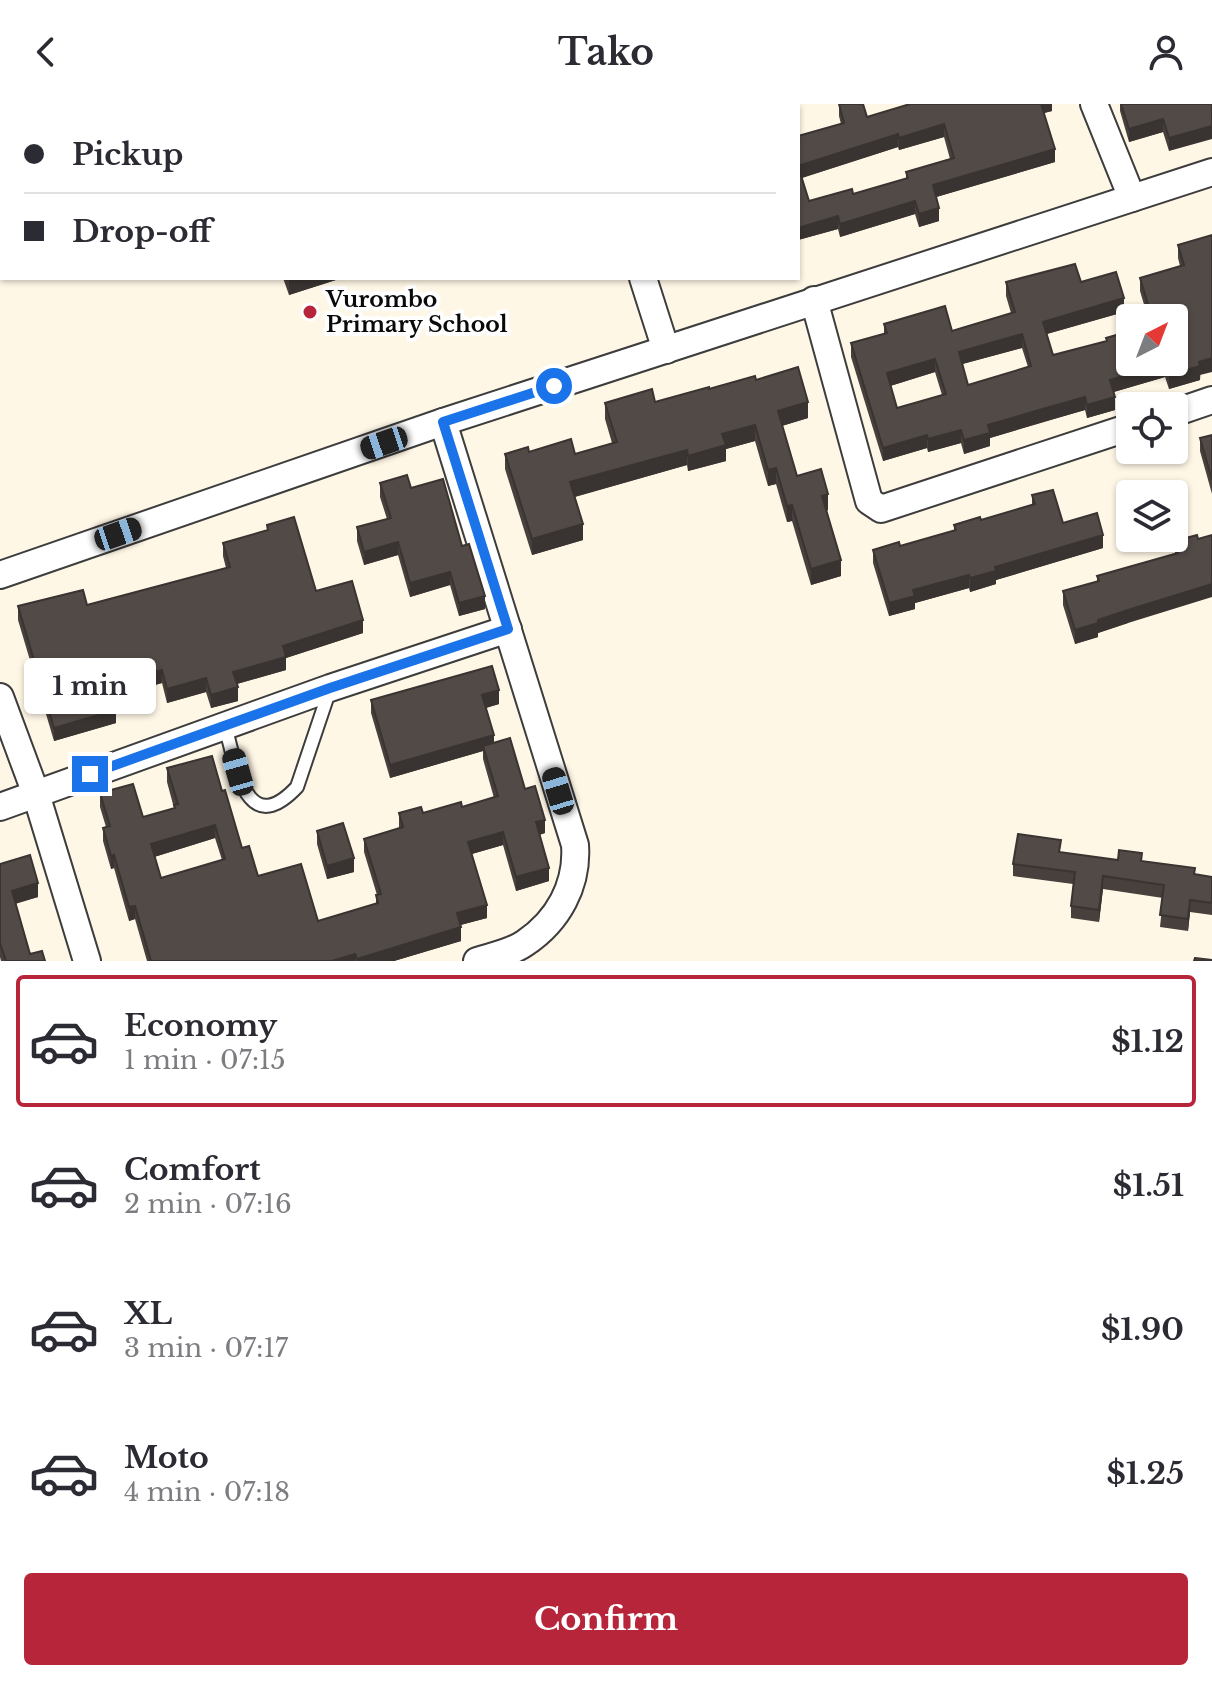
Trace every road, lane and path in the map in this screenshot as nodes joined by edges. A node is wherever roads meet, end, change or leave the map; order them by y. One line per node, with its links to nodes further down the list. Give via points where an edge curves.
1 (1094, 104): 3 (street)
2 (1212, 172): 3 (street)
3 (1132, 198): 5 (street)
4 (644, 280): 6 (street)
5 (814, 300): 6 (street); 10 (street, via 869,501 875,507)
6 (666, 350): 9 (street)
7 (1212, 400): 8 (street)
8 (1188, 408)
9 (443, 422): 11 (street); 12 (street)
10 (1116, 432)
11 (0, 575)
12 (508, 629): 13 (street); 19 (street, via 575,845 577,868 566,899 540,930 524,944)
13 (330, 688): 15 (street); 15 (lane, via 297,787 287,798 264,807 245,794)
14 (0, 697): 16 (street)
15 (225, 726): 16 (street)
16 (36, 794): 17 (street); 18 (street)
17 (0, 807)
18 (87, 961)
19 (477, 961)

